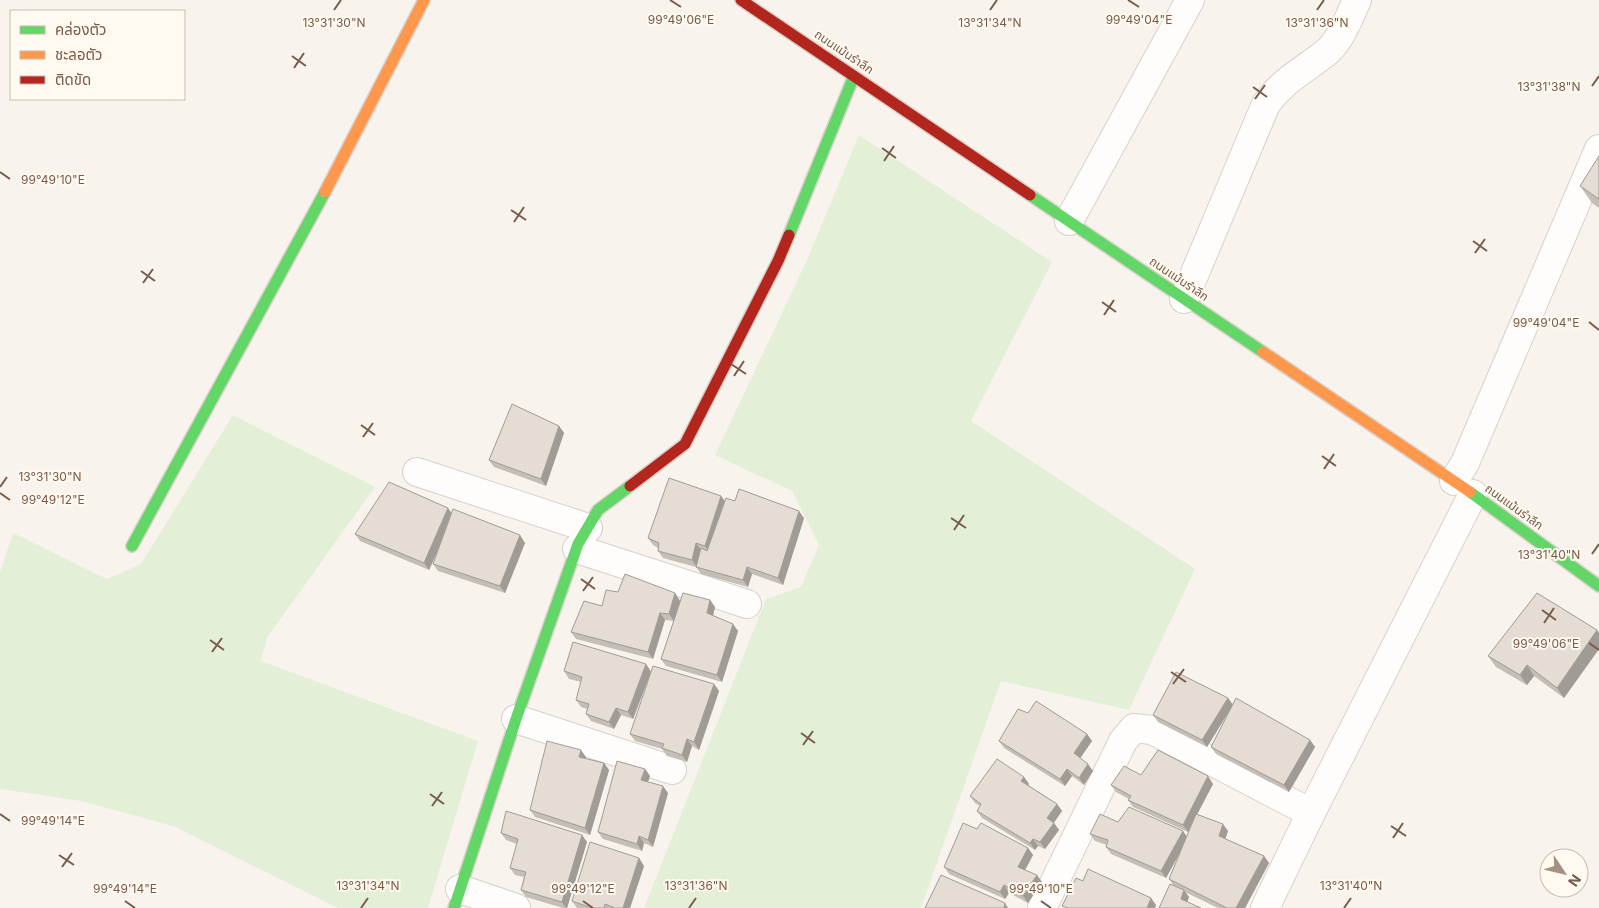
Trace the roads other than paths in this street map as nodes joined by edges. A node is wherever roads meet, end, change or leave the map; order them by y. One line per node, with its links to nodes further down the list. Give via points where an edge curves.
1 (424, 0): 12 (street, via 321,200)
2 (741, 0): 5 (street, ถนนแม้นรำลึก)
3 (1190, 0): 7 (street)
4 (1357, 0): 8 (street, via 1340,36 1328,51 1288,78 1266,104)
5 (854, 76): 7 (street, ถนนแม้นรำลึก); 11 (street, via 778,261 685,444 598,510)
6 (1599, 149): 10 (street, via 1465,463)
7 (1069, 221): 8 (street, ถนนแม้นรำลึก)
8 (1184, 299): 10 (street, ถนนแม้นรำลึก)
9 (417, 472): 11 (street)
10 (1463, 488): 13 (street, ถนนแม้นรำลึก); 17 (street)
11 (582, 539): 14 (street); 15 (street)
12 (132, 546)
13 (1599, 586)
14 (747, 604)
15 (516, 719): 16 (street); 18 (street)
16 (672, 770)
17 (1311, 813): 20 (street, via 1152,730 1134,728 1123,740); 21 (street)
18 (457, 899): 19 (street)
19 (516, 908)
20 (1042, 908)
21 (1265, 908)

